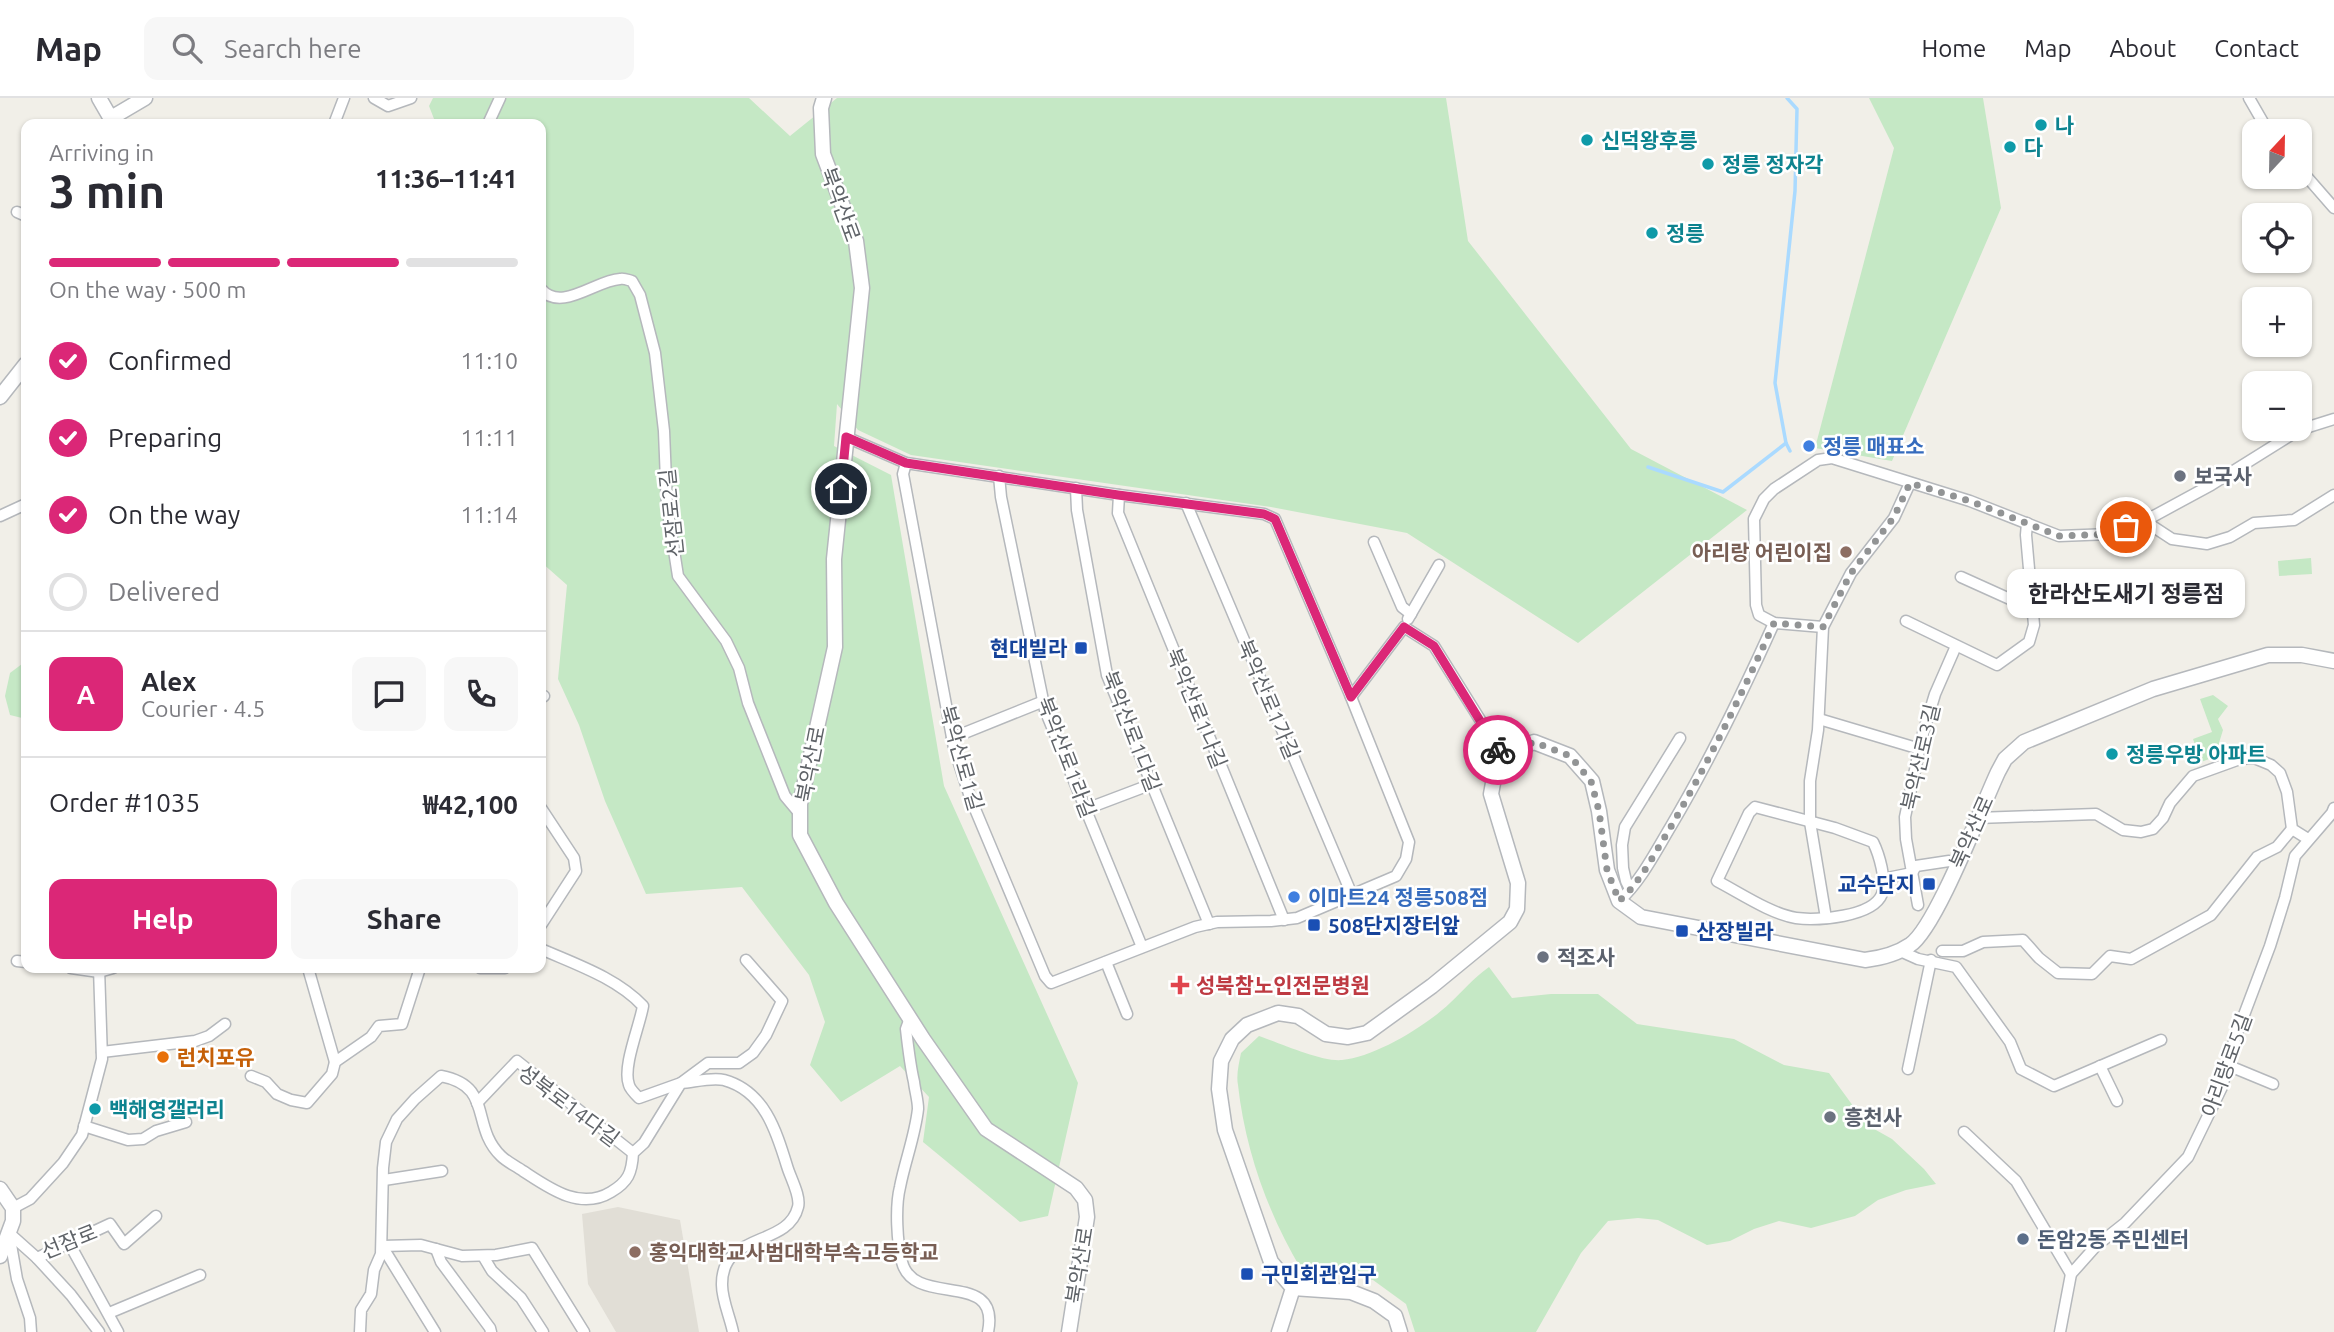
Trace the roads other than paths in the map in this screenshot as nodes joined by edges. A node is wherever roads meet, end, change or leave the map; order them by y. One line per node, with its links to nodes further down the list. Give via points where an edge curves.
1 (99, 98): 9 (street)
2 (145, 98): 10 (street)
3 (344, 98): 11 (street)
4 (374, 98): 5 (street, via 388,106)
5 (411, 98)
6 (500, 98): 12 (street)
7 (824, 98): 20 (street, 북악산로, via 823,154 856,241 862,288)
8 (2249, 98): 13 (street)
9 (112, 119)
10 (116, 119)
11 (336, 119)
12 (490, 119)
13 (2261, 119)
14 (2312, 183): 15 (street)
15 (2334, 208)
16 (546, 293): 53 (street, 선잠로2길, via 565,298 620,279 632,281 640,295 656,366 667,506 678,576 731,650 765,751 785,796)
17 (21, 370): 18 (street)
18 (0, 397)
19 (2334, 419): 30 (street, via 2299,430 2211,485)
20 (846, 437): 21 (street, 북악산로1길); 53 (street, 북악산로, via 834,559 835,647)
21 (906, 463): 22 (street, 북악산로1길); 46 (street, 북악산로1길, via 903,474)
22 (999, 477): 24 (street, 북악산로1길); 44 (street, 북악산로1라길)
23 (1910, 483): 31 (street); 38 (street, via 1832,458 1818,460 1763,499 1754,519 1756,605 1759,615); 40 (street, via 1894,517 1851,573)
24 (1076, 488): 25 (street, 북악산로1길); 50 (street, 북악산로1다길, via 1107,675)
25 (1118, 495): 27 (street, 북악산로1길); 68 (street, 북악산로1나길, via 1118,513)
26 (2334, 495): 30 (street, via 2294,520 2254,523 2207,544 2172,538)
27 (1186, 503): 43 (street, 북악산로1길, via 1275,519); 63 (street, 북악산로1가길)
28 (21, 506): 29 (street)
29 (0, 516)
30 (2143, 520): 31 (street, via 2110,534 2059,536)
31 (2027, 523): 35 (street)
32 (1374, 542): 36 (street, via 1402,607)
33 (1439, 565): 36 (street)
34 (1961, 577): 35 (street)
35 (2032, 609): 41 (street, via 2029,642 1997,665)
36 (1411, 614): 39 (street)
37 (1906, 621): 41 (street)
38 (1774, 623): 40 (street); 62 (street, via 1706,766)
39 (1404, 627): 43 (street); 49 (street, via 1434,646)
40 (1823, 627): 45 (street)
41 (1956, 646): 48 (street, 북악산로3길, via 1935,694)
42 (2333, 660): 55 (street, 북악산로, via 2268,655 2153,689 2036,735 2005,759)
43 (1351, 697): 63 (street, 북악산로1길, via 1409,842 1406,859 1395,876)
44 (1044, 701): 46 (street); 52 (street, 북악산로1라길)
45 (1819, 719): 48 (street); 56 (street)
46 (952, 738): 76 (street, 북악산로1길, via 970,797 1045,976 1051,983)
47 (1679, 738): 62 (street, via 1625,828 1623,867)
48 (1920, 750): 60 (street, 북악산로3길, via 1905,817)
49 (1502, 755): 64 (street, via 1534,742 1570,756 1591,781 1607,870); 112 (street, via 1491,793 1518,883 1517,909 1510,922 1367,1033 1348,1037 1326,1034 1298,1016 1278,1013 1247,1025 1232,1039 1221,1061 1219,1089 1225,1130 1270,1262)
50 (1152, 784): 52 (street); 69 (street, 북악산로1다길)
51 (2334, 808): 58 (street, 아리랑로5길)
52 (1086, 809): 70 (street, 북악산로1라길)
53 (800, 814): 81 (street, 북악산로, via 800,835 836,904)
54 (546, 816): 66 (street, via 574,859 576,871)
55 (1977, 818): 57 (street, via 2096,814 2123,830 2141,832 2153,829 2164,818 2170,803 2193,776 2254,758 2280,773); 59 (street, 북악산로)
56 (1810, 822): 61 (street, via 1873,842); 67 (street); 67 (street, via 1755,807 1717,881 1781,913)
57 (2292, 829): 58 (street); 73 (street, via 2277,847 2257,858 2211,915 2131,959 2110,956 2092,974 2058,973 2024,940)
58 (2308, 839): 86 (street, 아리랑로5길, via 2295,856 2266,959)
59 (1957, 863): 60 (street, via 1916,866); 71 (street, 북악산로, via 1933,917 1912,944)
60 (1912, 873): 61 (street); 65 (street, 북악산로3길)
61 (1882, 878): 67 (street, via 1882,894 1874,905)
62 (1630, 889): 64 (street)
63 (1352, 895): 68 (street, 북악산로1길)
64 (1619, 901): 71 (street, 북악산로, via 1641,917 1865,960)
65 (1918, 905)
66 (546, 917)
67 (1826, 918)
68 (1284, 920): 69 (street, 북악산로1길)
69 (1209, 924): 70 (street, 북악산로1길)
70 (1142, 947): 76 (street, 북악산로1길)
71 (1898, 950): 75 (street)
72 (546, 951): 90 (street, via 603,977 643,1006 628,1084 639,1098)
73 (1942, 951)
74 (746, 960): 90 (street, via 782,1002 771,1026 753,1054 739,1063 708,1063)
75 (1931, 960): 87 (street, via 1956,967 2010,1042 2021,1069 2054,1086); 88 (street)
76 (1106, 961): 80 (street)
77 (99, 973): 84 (street)
78 (309, 973): 85 (street)
79 (418, 973): 85 (street, via 402,1024 379,1026)
80 (1127, 1014)
81 (910, 1018): 123 (street, via 906,1029 918,1105 899,1189 898,1246 903,1266 914,1280 969,1293 986,1303 991,1318); 124 (street, 북악산로, via 986,1129 1076,1188 1085,1200 1087,1217)
82 (225, 1024): 84 (street, via 195,1041)
83 (2161, 1040): 87 (street)
84 (102, 1052): 95 (street)
85 (335, 1062): 89 (street, via 332,1074 307,1103 277,1094 266,1082)
86 (2227, 1065): 91 (street); 110 (street, 아리랑로5길, via 2222,1087 2188,1157)
87 (2100, 1066): 92 (street)
88 (1908, 1069)
89 (251, 1076)
90 (681, 1083): 97 (street); 122 (street, via 722,1079 747,1090 776,1130 800,1203 794,1218 782,1229 738,1248 724,1267 722,1287)
91 (2273, 1084)
92 (2117, 1101)
93 (477, 1103): 97 (street, 성북로14다길, via 517,1061); 97 (street, via 485,1133 500,1156 551,1190 576,1199 601,1198 623,1185 632,1172); 99 (street, via 459,1080 441,1076 397,1119 386,1142)
94 (186, 1122): 95 (street, via 128,1140)
95 (84, 1126): 101 (street, via 63,1163 30,1199)
96 (1964, 1132): 110 (street, via 2016,1181)
97 (633, 1153)
98 (442, 1171): 99 (street)
99 (384, 1180): 105 (street)
100 (0, 1189): 101 (street)
101 (13, 1208): 103 (street, 선잠로)
102 (156, 1216): 104 (street, 선잠로, via 124,1244 110,1224)
103 (9, 1233): 107 (street, 선잠로); 109 (street, 선잠로); 114 (street)
104 (69, 1243): 109 (street, 선잠로); 113 (street)
105 (382, 1246): 106 (street); 117 (street, via 371,1294 361,1310); 118 (street)
106 (436, 1249): 108 (street); 119 (street)
107 (0, 1256)
108 (483, 1256): 120 (street, via 521,1298); 121 (street, via 532,1248)
109 (37, 1258): 115 (street)
110 (2071, 1274): 127 (street)
111 (200, 1275): 113 (street)
112 (1293, 1288): 125 (street); 126 (street, via 1351,1292 1374,1301 1395,1316)
113 (109, 1313): 116 (street)
114 (31, 1332)
115 (99, 1332)
116 (118, 1332)
117 (360, 1332)
118 (435, 1332)
119 (491, 1332)
120 (543, 1332)
121 (584, 1332)
122 (733, 1332)
123 (988, 1332)
124 (1069, 1332)
125 (1279, 1332)
126 (1400, 1332)
127 (2060, 1332)

